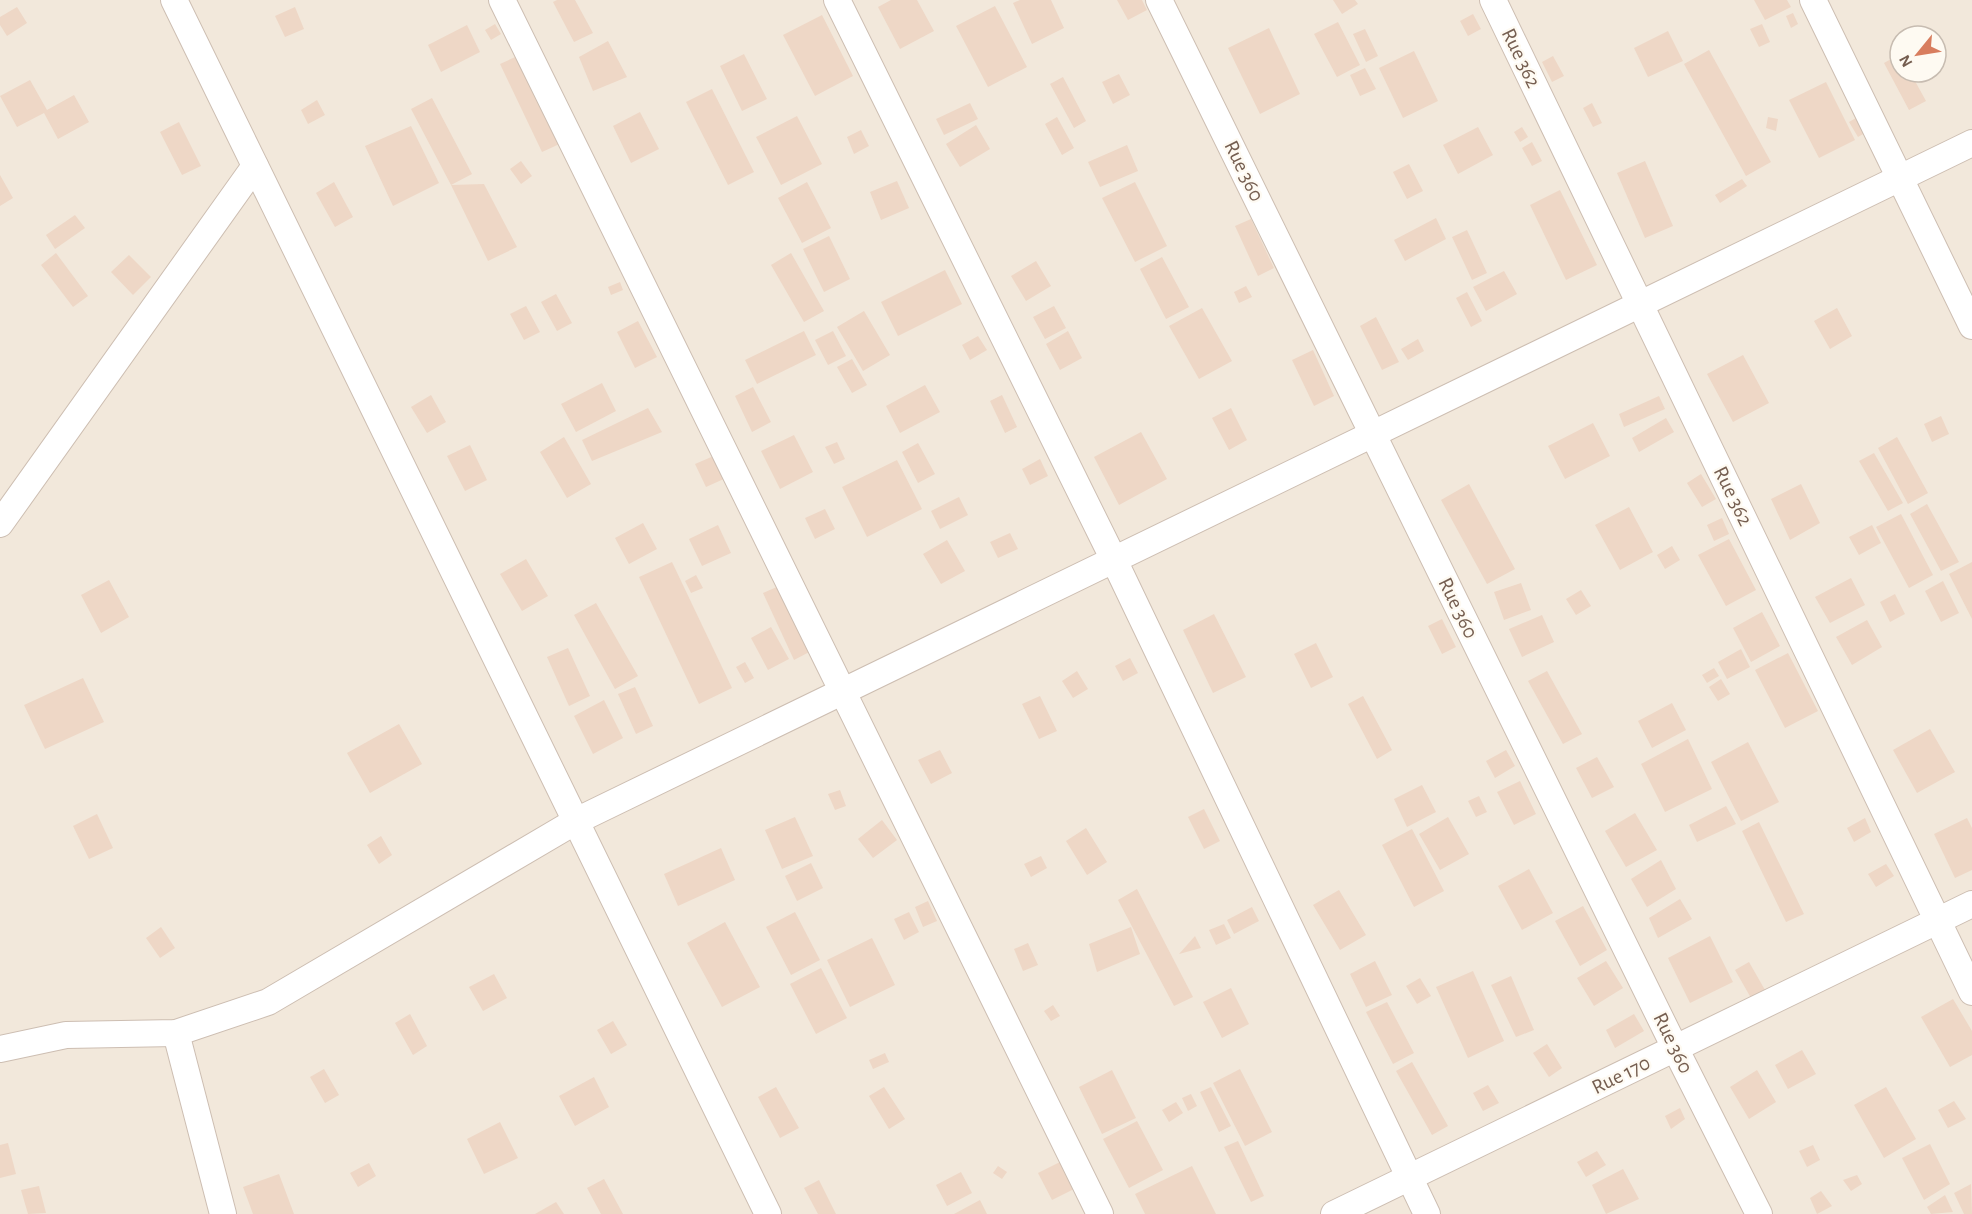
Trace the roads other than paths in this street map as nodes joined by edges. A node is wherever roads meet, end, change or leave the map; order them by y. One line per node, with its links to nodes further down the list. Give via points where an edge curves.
1 (174, 0): 8 (street)
2 (502, 0): 15 (street)
3 (837, 0): 14 (street)
4 (1160, 0): 12 (street, Rue 360)
5 (1493, 0): 10 (street, Rue 362)
6 (1813, 0): 9 (street)
7 (1972, 143): 9 (street)
8 (255, 166): 13 (street); 16 (street)
9 (1900, 178): 10 (street); 11 (street)
10 (1640, 304): 12 (street); 18 (street, Rue 362)
11 (1972, 326)
12 (1373, 434): 14 (street); 21 (street, Rue 360)
13 (0, 524)
14 (1114, 560): 15 (street); 23 (street)
15 (844, 692): 16 (street); 26 (street)
16 (576, 821): 20 (street, via 268,1002); 25 (street)
17 (1972, 904): 18 (street, Rue 170)
18 (1938, 920): 19 (street, Rue 362); 21 (street, Rue 170)
19 (1972, 992)
20 (176, 1033): 22 (street, via 66,1035); 24 (street)
21 (1675, 1048): 23 (street, Rue 170); 29 (street, Rue 360)
22 (0, 1049)
23 (1409, 1177): 27 (street, Rue 170); 28 (street)
24 (223, 1214)
25 (768, 1214)
26 (1100, 1214)
27 (1334, 1214)
28 (1427, 1214)
29 (1759, 1214)

